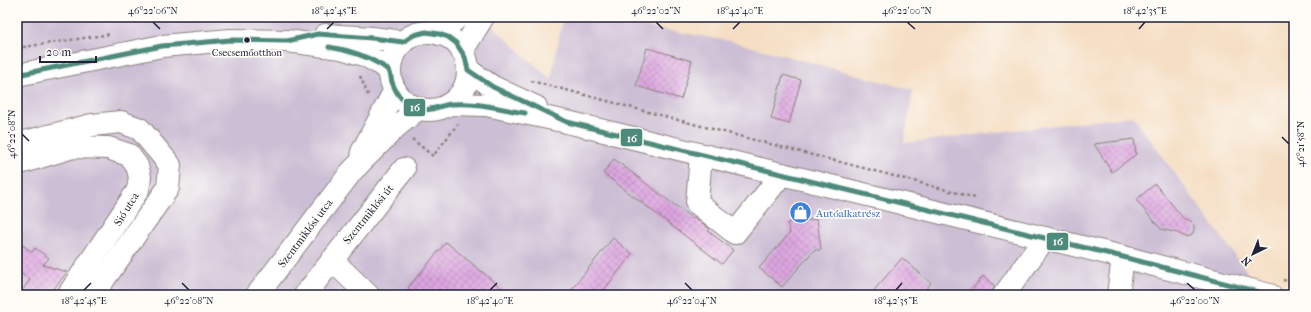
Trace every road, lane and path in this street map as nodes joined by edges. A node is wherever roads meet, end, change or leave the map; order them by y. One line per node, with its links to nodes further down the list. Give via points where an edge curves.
1 (458, 17): 3 (main road)
2 (483, 17): 6 (main road)
3 (438, 34): 5 (main road, via 426,32 414,35); 6 (main road, via 456,43)
4 (287, 42): 5 (main road, via 318,34); 7 (main road, via 230,40 162,46); 9 (main road, via 340,48 358,54 379,63)
5 (403, 42): 9 (main road, via 391,61)
6 (465, 60): 10 (main road, via 467,79 464,89); 12 (main road, via 493,87)
7 (17, 75)
8 (529, 80): 19 (path, via 899,176)
9 (392, 81): 11 (main road, via 401,98); 17 (main road)
10 (451, 104): 11 (main road, via 435,110); 12 (main road, via 486,105)
11 (418, 109): 17 (main road)
12 (567, 122): 14 (main road)
13 (17, 144): 26 (main road, via 92,125 121,122 140,129 170,165 168,188)
14 (701, 155): 18 (main road); 18 (main road, via 697,203 735,233)
15 (17, 164): 25 (main road, Sió utca, via 73,147 108,148 129,155 137,166 140,177 138,190)
16 (404, 169): 22 (main road, Szentmiklósi út)
17 (352, 171): 27 (main road, Szentmiklósi utca)
18 (782, 174): 20 (main road)
19 (981, 200)
20 (1045, 238): 21 (main road); 30 (main road)
21 (1123, 257): 24 (main road); 31 (main road)
22 (332, 260): 28 (main road, Szentmiklósi út); 29 (main road)
23 (1294, 282): 24 (path)
24 (1274, 287)
25 (68, 295)
26 (92, 295)
27 (257, 295)
28 (305, 295)
29 (368, 295)
30 (1004, 295)
31 (1118, 295)

